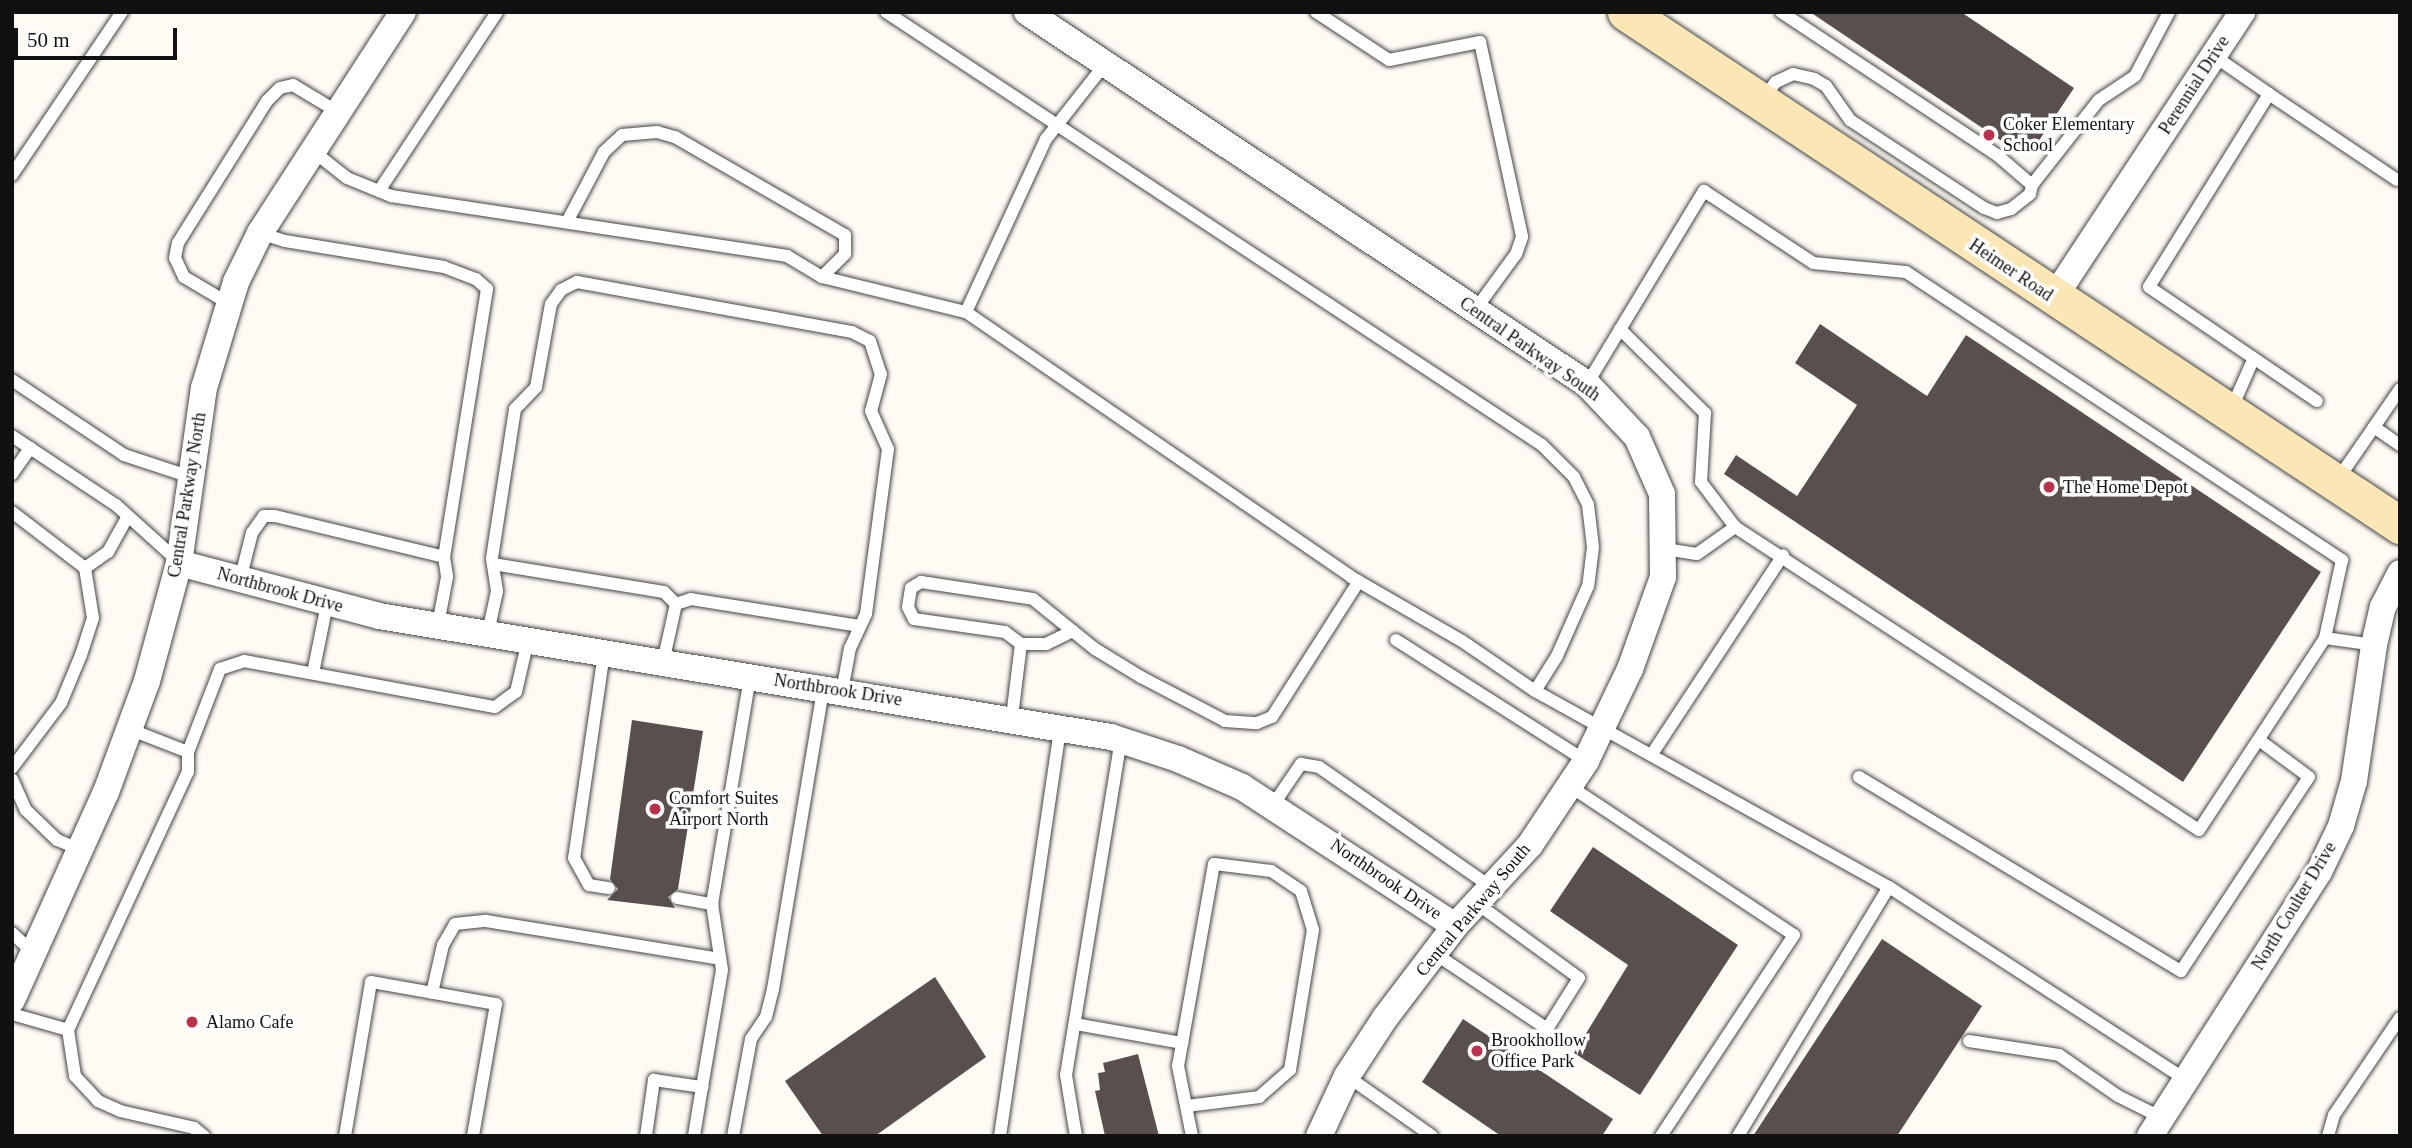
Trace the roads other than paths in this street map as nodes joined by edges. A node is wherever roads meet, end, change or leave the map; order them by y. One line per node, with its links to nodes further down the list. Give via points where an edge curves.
1 (122, 12): 18 (lane)
2 (403, 12): 15 (street, Central Parkway North)
3 (497, 12): 21 (lane)
4 (886, 12): 16 (lane)
5 (1027, 12): 12 (street)
6 (1316, 12): 27 (lane, via 1389,60 1480,42 1522,237 1516,254)
7 (1626, 12): 14 (street, Heimer Road)
8 (1781, 12): 20 (lane, via 1997,155)
9 (2169, 12): 20 (lane, via 2134,76 2099,100)
10 (2242, 12): 11 (street, Perennial Drive)
11 (2214, 56): 13 (lane); 25 (street, Perennial Drive)
12 (1105, 64): 16 (lane); 27 (street, Central Parkway South)
13 (2269, 94): 19 (lane); 30 (lane, via 2149,287)
14 (1760, 102): 20 (lane, via 1776,82 1793,75 1814,79 1826,86 1850,120 1984,208 1997,213 2011,209 2030,194); 25 (street, Heimer Road)
15 (338, 112): 17 (street, Central Parkway North); 26 (lane, via 293,85 280,88 267,101 178,243 175,258 184,277)
16 (1054, 125): 28 (lane); 72 (lane, via 1542,444 1574,477 1590,515 1593,547 1588,586 1557,656)
17 (313, 151): 21 (lane, via 347,178); 23 (street, Central Parkway North)
18 (12, 175)
19 (2397, 180)
20 (2032, 185)
21 (379, 191): 22 (lane)
22 (567, 222): 24 (lane, via 787,256); 24 (lane, via 604,152 621,135 657,132 675,137 845,235 845,254)
23 (260, 233): 26 (street, Central Parkway North); 49 (lane, via 444,267 476,279 486,289)
24 (822, 277): 28 (lane)
25 (2053, 299): 35 (street, Heimer Road)
26 (228, 303): 41 (street, Central Parkway North, via 204,388)
27 (1475, 310): 32 (street, Central Parkway South)
28 (966, 312): 55 (lane)
29 (1620, 329): 32 (lane); 46 (lane, via 1705,413 1701,482); 62 (lane, via 1704,191 1813,263 1906,272 2342,559)
30 (2253, 360): 34 (lane); 35 (lane)
31 (12, 380): 41 (lane, via 124,455)
32 (1587, 384): 47 (street, Central Parkway South, via 1615,410 1653,465 1662,494)
33 (2400, 389): 36 (lane)
34 (2317, 401)
35 (2229, 414): 42 (street, Heimer Road)
36 (2374, 427): 38 (lane); 42 (lane)
37 (12, 436): 39 (lane)
38 (2400, 445)
39 (30, 448): 40 (lane); 44 (lane)
40 (12, 474)
41 (191, 477): 50 (street, Central Parkway North)
42 (2335, 483): 45 (street, Heimer Road)
43 (12, 512): 52 (lane)
44 (128, 516): 50 (lane); 52 (lane, via 108,552)
45 (2400, 525)
46 (1735, 527): 47 (lane, via 1697,554); 48 (lane)
47 (1665, 549): 74 (street, Central Parkway South, via 1663,576 1648,621)
48 (1783, 555): 78 (lane, via 2199,830); 80 (lane)
49 (444, 557): 54 (lane, via 264,516 252,533); 58 (lane, via 447,577)
50 (179, 563): 54 (street, Northbrook Drive); 76 (street, Central Parkway North)
51 (493, 564): 57 (lane, via 664,592); 59 (lane, via 515,409 536,387 551,304 561,290 577,282 852,332 870,341 881,374 871,411 888,449 866,614); 61 (lane, via 497,591)
52 (86, 568): 82 (lane, via 93,618 81,655 61,703)
53 (2400, 573): 66 (street, North Coulter Drive, via 2383,607)
54 (240, 580): 56 (street, Northbrook Drive)
55 (1359, 581): 60 (lane, via 1272,717 1257,723 1225,721 1141,677); 72 (lane, via 1462,641)
56 (327, 604): 58 (street, Northbrook Drive); 69 (lane)
57 (676, 604): 59 (lane, via 691,599); 68 (lane)
58 (438, 625): 61 (street, Northbrook Drive)
59 (860, 626): 71 (lane)
60 (1073, 631): 65 (lane, via 1046,644); 65 (lane, via 1034,599 921,582 911,588 908,607 914,619 1005,632)
61 (488, 633): 63 (street, Northbrook Drive)
62 (2325, 638): 66 (lane); 78 (lane)
63 (528, 640): 67 (street, Northbrook Drive); 69 (lane, via 516,692 495,707)
64 (1396, 640): 81 (lane)
65 (1021, 644): 73 (lane)
66 (2374, 645): 106 (street, North Coulter Drive, via 2354,781 2341,826 2319,872)
67 (604, 652): 68 (street, Northbrook Drive); 89 (lane, via 574,858 589,885)
68 (663, 662): 70 (street, Northbrook Drive)
69 (313, 673): 79 (lane, via 244,661 220,669)
70 (750, 676): 71 (street, Northbrook Drive); 92 (lane)
71 (832, 690): 73 (street, Northbrook Drive); 115 (lane, via 773,989 766,1017 751,1039)
72 (1535, 691): 74 (lane)
73 (1012, 717): 75 (street, Northbrook Drive)
74 (1602, 725): 80 (lane); 81 (street, Central Parkway South)
75 (1060, 726): 77 (street, Northbrook Drive); 116 (lane)
76 (130, 729): 79 (lane); 87 (street, Central Parkway North)
77 (1121, 740): 86 (street, Northbrook Drive, via 1178,759); 101 (lane)
78 (2259, 740): 83 (lane, via 2309,777 2181,971)
79 (188, 752): 102 (lane, via 188,772)
80 (1652, 754): 88 (lane)
81 (1586, 761): 85 (street, Central Parkway South)
82 (12, 768)
83 (1859, 777)
84 (12, 779): 87 (lane, via 26,810 57,841)
85 (1568, 785): 90 (street, Central Parkway South, via 1530,845); 121 (lane, via 1794,935)
86 (1273, 806): 90 (lane, via 1301,764 1319,767); 93 (street, Northbrook Drive)
87 (79, 849): 94 (street, Central Parkway North)
88 (1889, 887): 106 (lane); 122 (lane)
89 (609, 888)
90 (1483, 895): 93 (street, Central Parkway South); 95 (lane, via 1579,978 1547,1029)
91 (677, 898): 92 (lane)
92 (712, 904): 96 (lane)
93 (1455, 926): 95 (street, Central Parkway South)
94 (22, 942): 98 (street, Central Parkway North)
95 (1434, 953): 105 (street, Central Parkway South)
96 (720, 959): 97 (lane, via 486,921 455,924 443,945); 107 (lane)
97 (432, 993): 111 (lane, via 371,982); 112 (lane, via 496,1004)
98 (12, 1000)
99 (12, 1014): 102 (lane)
100 (2400, 1018): 123 (lane, via 2334,1115)
101 (1075, 1024): 104 (lane); 117 (lane, via 1066,1075)
102 (68, 1030): 110 (lane, via 75,1076 98,1101 120,1111 194,1128)
103 (1969, 1041): 109 (lane, via 2059,1055)
104 (1182, 1043): 108 (lane, via 1178,1066); 108 (lane, via 1214,864 1271,871 1301,891 1314,930 1290,1070 1259,1097)
105 (1347, 1076): 119 (street, Central Parkway South); 120 (lane)
106 (2186, 1080): 109 (street, North Coulter Drive)
107 (702, 1087): 113 (lane, via 654,1080); 114 (lane)
108 (1187, 1106): 118 (lane)
109 (2156, 1127)
110 (204, 1136)
111 (345, 1136)
112 (473, 1136)
113 (646, 1136)
114 (694, 1136)
115 (733, 1136)
116 (1000, 1136)
117 (1076, 1136)
118 (1192, 1136)
119 (1319, 1136)
120 (1432, 1136)
121 (1661, 1136)
122 (1738, 1136)
123 (2328, 1136)

